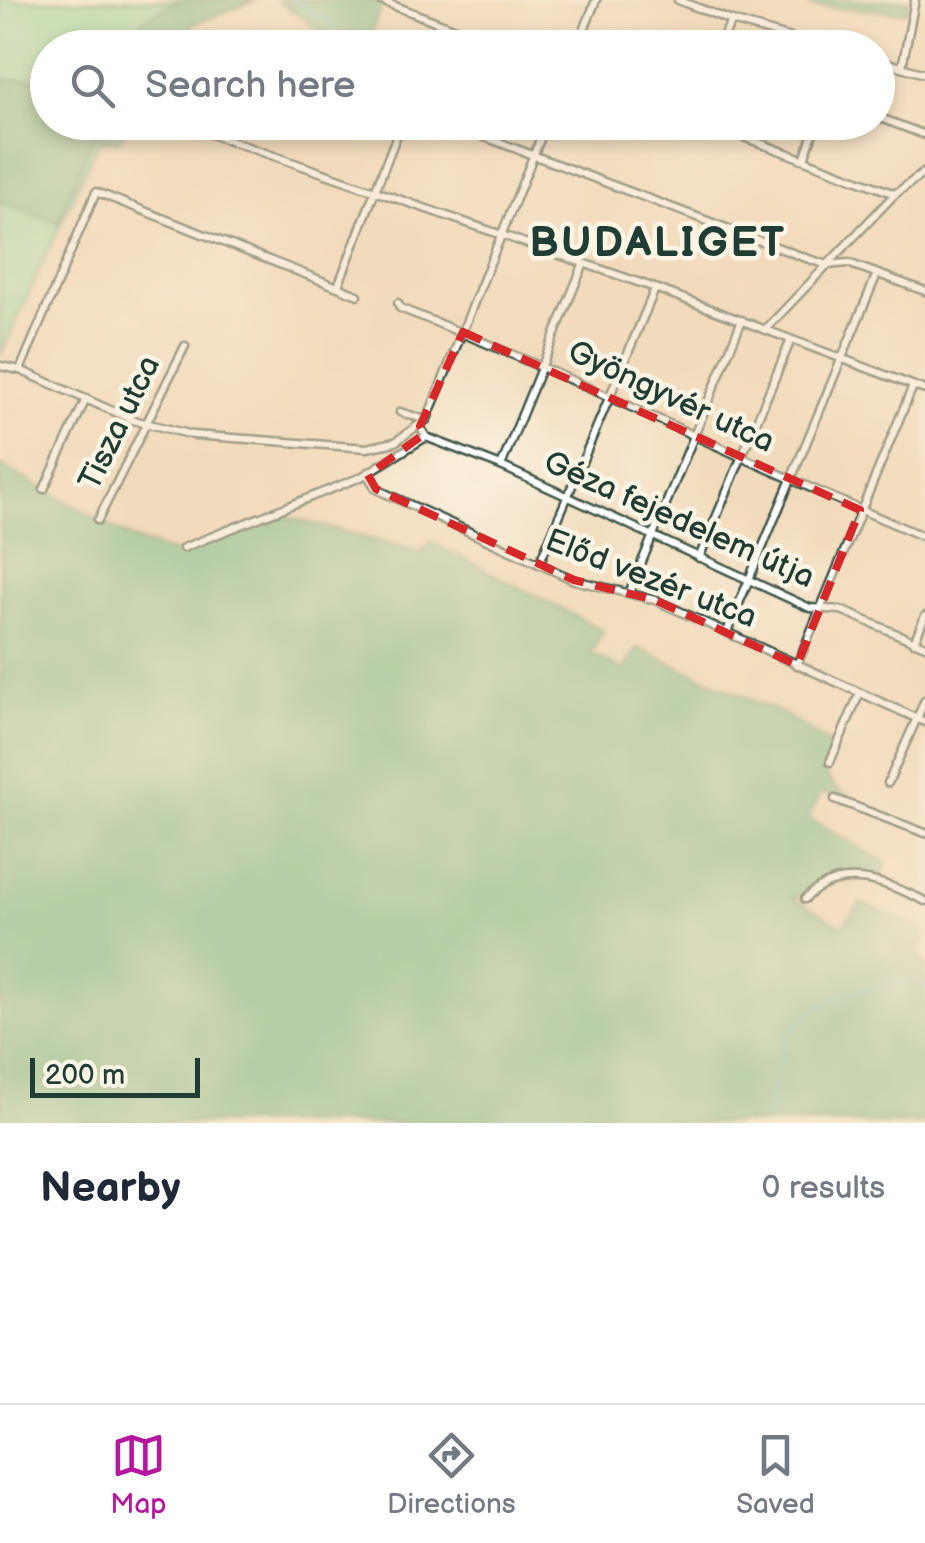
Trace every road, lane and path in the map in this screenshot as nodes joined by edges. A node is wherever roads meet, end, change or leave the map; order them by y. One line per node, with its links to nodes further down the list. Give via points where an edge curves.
1 (379, 0): 6 (street)
2 (596, 0): 7 (street)
3 (678, 0): 5 (street)
4 (914, 0): 11 (street)
5 (732, 21): 8 (street); 9 (street)
6 (458, 30)
7 (584, 30)
8 (727, 30)
9 (763, 30)
10 (895, 65): 11 (street)
11 (902, 67): 12 (street)
12 (925, 74)
13 (895, 124): 14 (street)
14 (925, 135)
15 (229, 140): 24 (street)
16 (395, 140): 24 (street)
17 (495, 140): 21 (street)
18 (540, 140): 21 (street)
19 (753, 140): 22 (street)
20 (811, 140): 22 (street)
21 (534, 154): 26 (street); 28 (street)
22 (804, 159): 25 (street)
23 (925, 172): 25 (street)
24 (376, 190): 26 (street); 30 (street)
25 (895, 194): 28 (street)
26 (502, 235): 27 (street); 37 (street)
27 (584, 263): 31 (street); 41 (street)
28 (827, 265): 29 (street, via 848,263); 36 (street)
29 (877, 274): 32 (street); 40 (street)
30 (338, 286): 33 (street); 43 (street, via 96,192)
31 (655, 288): 35 (street); 46 (street)
32 (925, 290)
33 (358, 295)
34 (398, 303): 37 (street, Gyöngyvér utca)
35 (742, 320): 36 (street); 51 (street)
36 (766, 330): 38 (street)
37 (463, 332): 41 (street, Gyöngyvér utca); 49 (street)
38 (790, 342): 40 (street); 53 (street)
39 (185, 346): 50 (street, Tisza utca)
40 (841, 360): 44 (street); 56 (street)
41 (543, 364): 46 (street, Gyöngyvér utca); 54 (street)
42 (0, 366): 43 (street)
43 (20, 370): 47 (street)
44 (913, 386): 45 (street); 59 (street)
45 (925, 390)
46 (610, 396): 51 (street, Gyöngyvér utca); 58 (street)
47 (86, 399): 50 (street); 57 (street)
48 (400, 412): 49 (street)
49 (423, 423): 50 (street, via 394,442 360,448); 52 (street)
50 (145, 425): 60 (street, Tisza utca)
51 (694, 436): 53 (street, Gyöngyvér utca); 61 (street)
52 (426, 437): 54 (street, Géza fejedelem útja); 55 (street)
53 (741, 458): 56 (street, Gyöngyvér utca); 64 (street)
54 (501, 466): 58 (street, Géza fejedelem útja)
55 (368, 474): 63 (street); 65 (street, Előd vezér utca, via 376,489)
56 (790, 481): 59 (street, Gyöngyvér utca); 66 (street)
57 (44, 489)
58 (565, 498): 61 (street, Géza fejedelem útja); 65 (street)
59 (860, 510): 62 (street, Gyöngyvér utca); 68 (street)
60 (98, 520)
61 (654, 536): 64 (street, Géza fejedelem útja); 67 (street)
62 (925, 537)
63 (183, 548)
64 (699, 558): 66 (street, Géza fejedelem útja)
65 (538, 564): 67 (street, Előd vezér utca, via 602,590)
66 (748, 580): 68 (street, Géza fejedelem útja); 70 (street)
67 (629, 593): 70 (street, Előd vezér utca)
68 (820, 609): 71 (street, Géza fejedelem útja, via 841,610); 73 (street)
69 (925, 616): 71 (street)
70 (727, 632): 73 (street, Előd vezér utca)
71 (914, 642): 72 (street, Géza fejedelem útja)
72 (925, 646)
73 (796, 665): 74 (street, Előd vezér utca)
74 (859, 694): 76 (street, Előd vezér utca); 77 (street)
75 (925, 700): 76 (street)
76 (921, 720): 78 (street)
77 (830, 762)
78 (888, 783)
79 (836, 800): 80 (street)
80 (925, 834)
81 (805, 899): 82 (street, via 820,884 854,878 884,881)
82 (925, 900)

